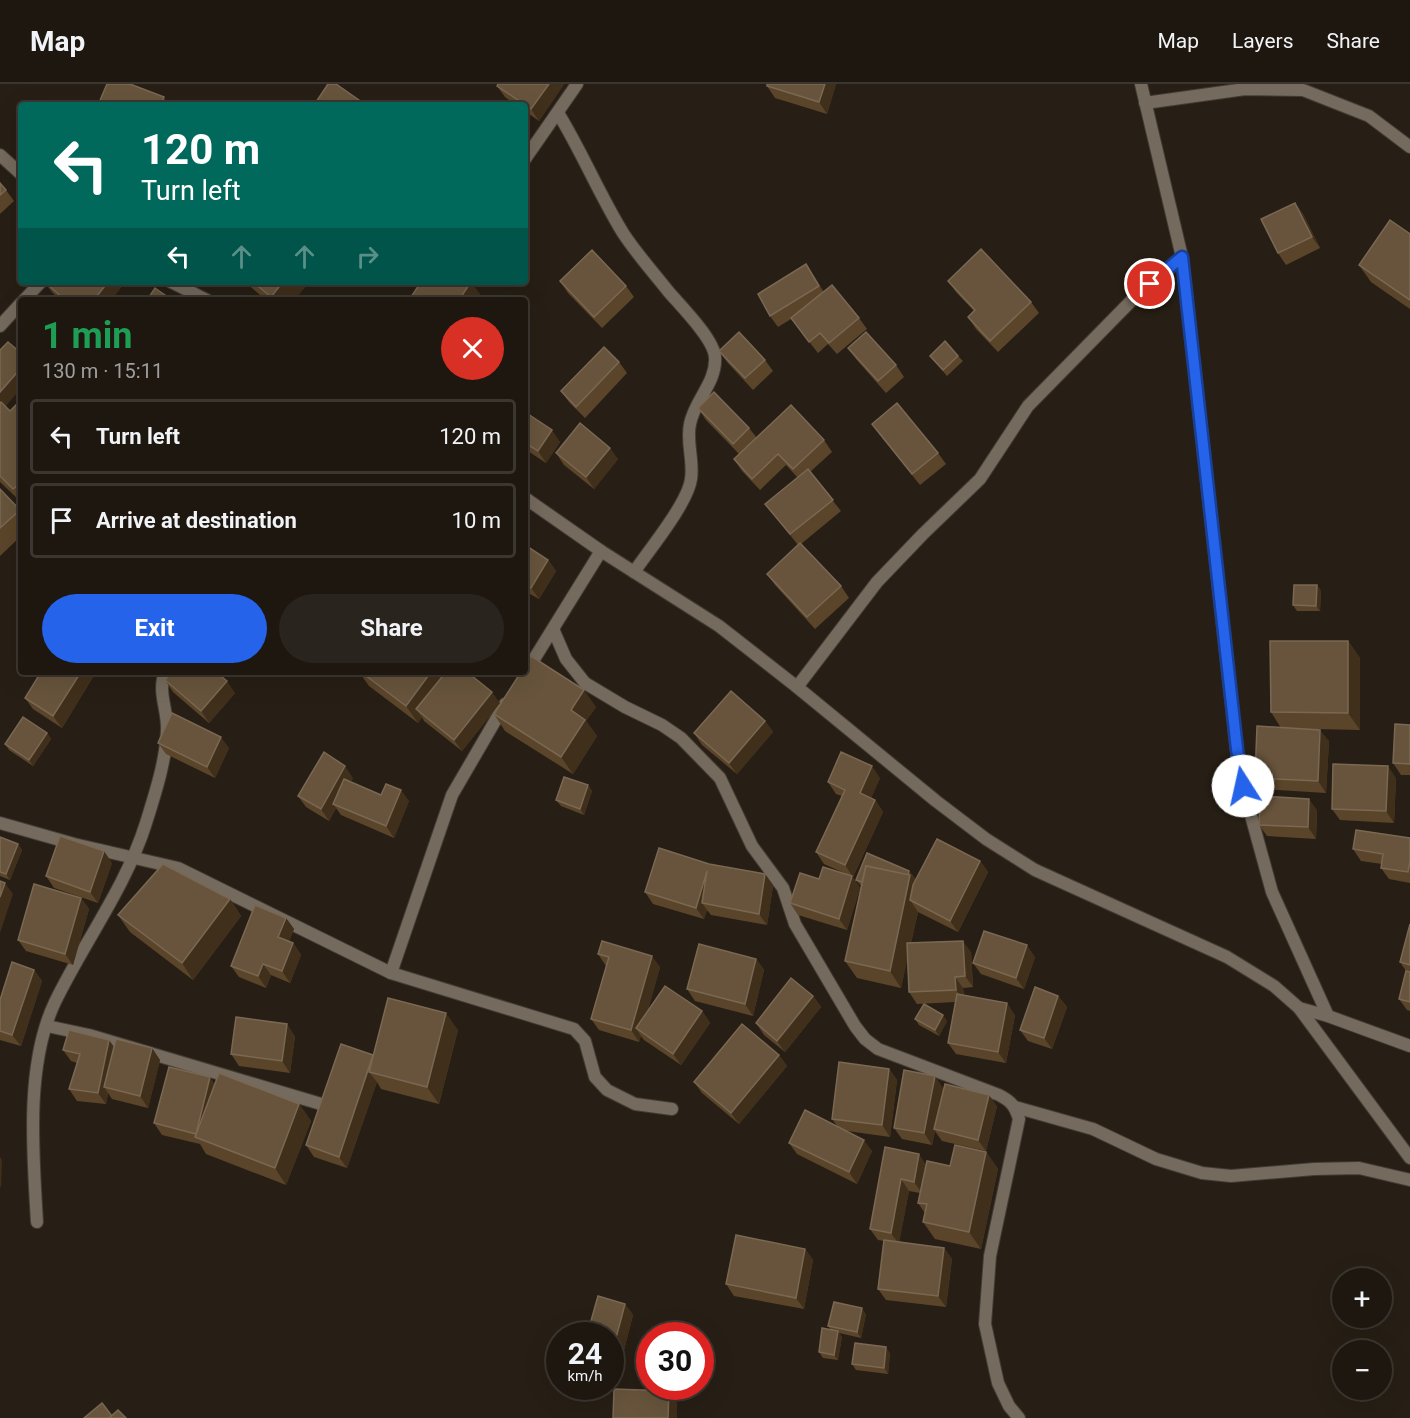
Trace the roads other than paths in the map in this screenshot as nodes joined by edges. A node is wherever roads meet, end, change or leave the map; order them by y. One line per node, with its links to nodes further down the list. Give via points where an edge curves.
1 (576, 84): 4 (street)
2 (1141, 84): 3 (street)
3 (1145, 103): 5 (street, via 1245,89 1303,90 1369,116); 9 (street)
4 (558, 113): 7 (street); 18 (street, via 624,234 693,319 716,356 711,381 690,424 691,480 678,510)
5 (1410, 147)
6 (0, 155): 8 (street)
7 (528, 155)
8 (18, 171)
9 (1182, 257): 23 (street, via 1134,298 1028,406 980,479 877,582); 28 (street, via 1239,772 1272,892)
10 (38, 285): 12 (street)
11 (177, 285): 13 (street)
12 (26, 297)
13 (201, 297)
14 (18, 306): 15 (street)
15 (0, 326)
16 (528, 500): 17 (street)
17 (601, 551): 18 (street); 19 (street)
18 (634, 572): 23 (street, via 719,626)
19 (554, 629): 20 (street); 32 (street, via 566,659 585,683 681,738 720,778 752,846 783,888 795,924 865,1039 878,1049 1008,1099)
20 (528, 669)
21 (164, 675): 25 (street, via 161,690 167,729 162,764)
22 (524, 675): 26 (street, via 452,795)
23 (797, 687): 27 (street, via 986,839 1035,870 1227,957 1274,986)
24 (0, 823): 25 (street)
25 (133, 857): 26 (street, via 178,868); 29 (street, via 54,1004)
26 (391, 973): 33 (street, via 574,1029 585,1041 595,1077 607,1090 635,1104)
27 (1299, 1008): 28 (street); 34 (street)
28 (1328, 1016): 30 (street)
29 (47, 1026): 31 (street); 36 (street, via 39,1052 34,1105)
30 (1410, 1046)
31 (321, 1104)
32 (1015, 1107): 35 (street, via 1093,1129 1156,1159 1202,1173 1232,1176 1359,1168); 37 (street, via 1019,1119 990,1256 985,1324 998,1383)
33 (672, 1109)
34 (1410, 1158)
35 (1410, 1180)
36 (37, 1222)
37 (1019, 1418)

